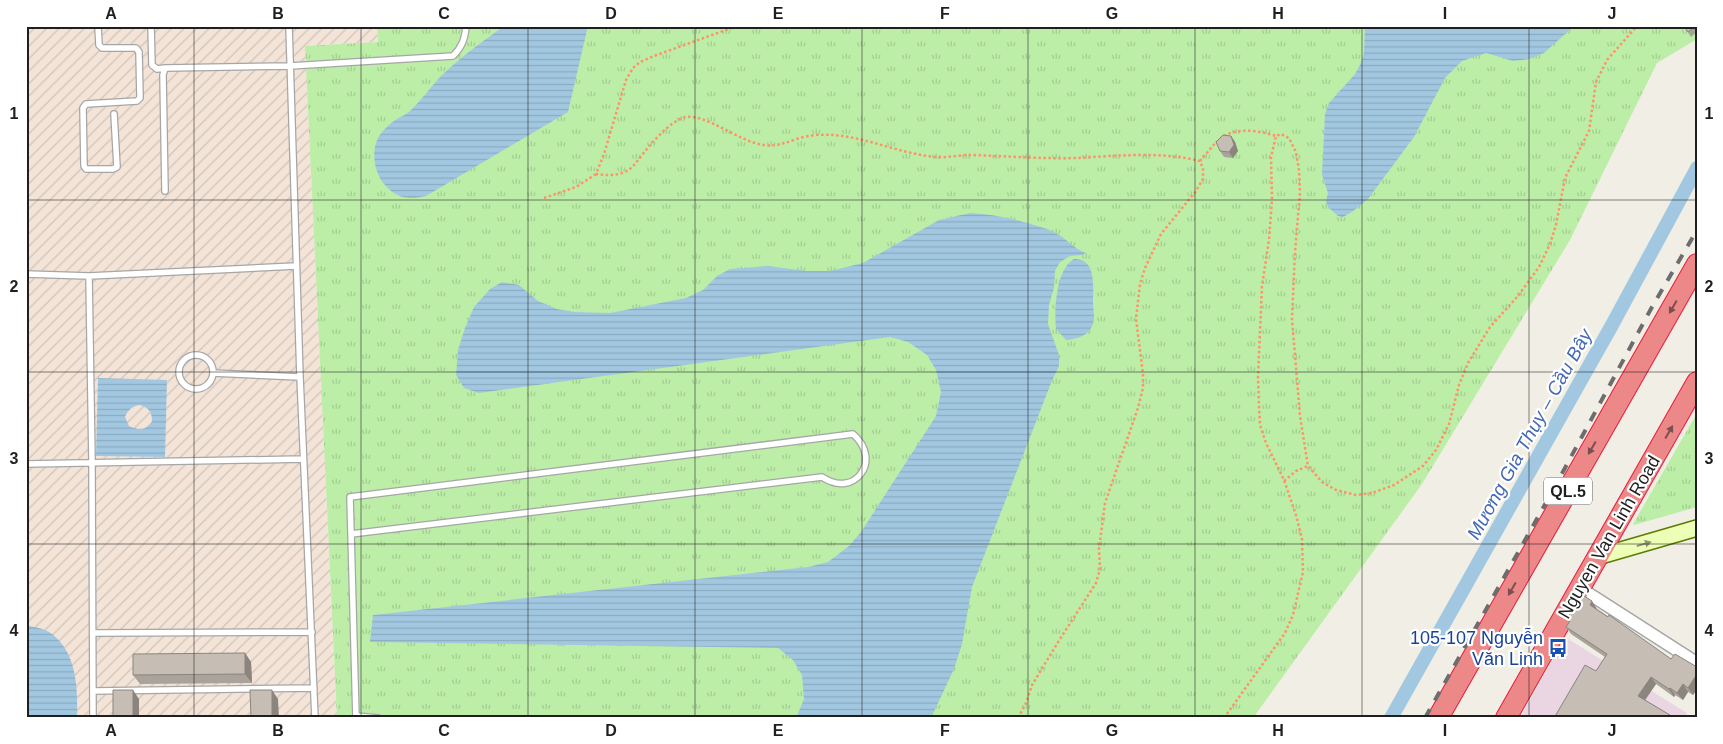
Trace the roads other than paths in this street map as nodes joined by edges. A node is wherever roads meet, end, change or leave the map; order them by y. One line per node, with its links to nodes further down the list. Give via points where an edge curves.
1 (98, 26): 7 (lane, via 102,48 136,48 139,52 140,98 137,101 86,104 83,108 86,169 116,167)
2 (151, 26): 6 (lane, via 152,65 157,69)
3 (288, 26): 5 (lane)
4 (466, 26): 5 (lane, via 465,39 453,56)
5 (290, 66): 6 (lane); 10 (lane)
6 (165, 68): 8 (lane)
7 (114, 114)
8 (165, 191)
9 (1697, 264): 32 (highway, QL.5, one-way to 32)
10 (296, 266): 12 (lane); 14 (lane)
11 (26, 274): 12 (lane)
12 (89, 276): 17 (lane)
13 (213, 373): 13 (lane, via 210,362 194,355 183,360 178,371 182,383 192,390 209,384); 14 (lane)
14 (300, 377): 16 (lane)
15 (1697, 382): 21 (highway, Nguyen Van Linh Road, one-way to 15)
16 (304, 459): 17 (lane); 23 (lane)
17 (92, 463): 18 (lane); 24 (lane)
18 (26, 464)
19 (1697, 528): 21 (main road, one-way to 19)
20 (351, 534): 20 (lane, via 350,497 854,434 865,448 866,466 855,480 847,483 829,482 822,477); 28 (lane)
21 (1597, 557): 22 (highway, Nguyen Van Linh Road)
22 (1580, 588): 25 (street); 33 (highway, Nguyen Van Linh Road)
23 (312, 632): 24 (lane); 26 (lane)
24 (94, 633): 27 (lane)
25 (1697, 663)
26 (314, 688): 27 (lane); 30 (lane)
27 (93, 691): 29 (lane)
28 (356, 717): 31 (lane)
29 (93, 718)
30 (316, 718)
31 (378, 718)
32 (1438, 718)
33 (1506, 718)

